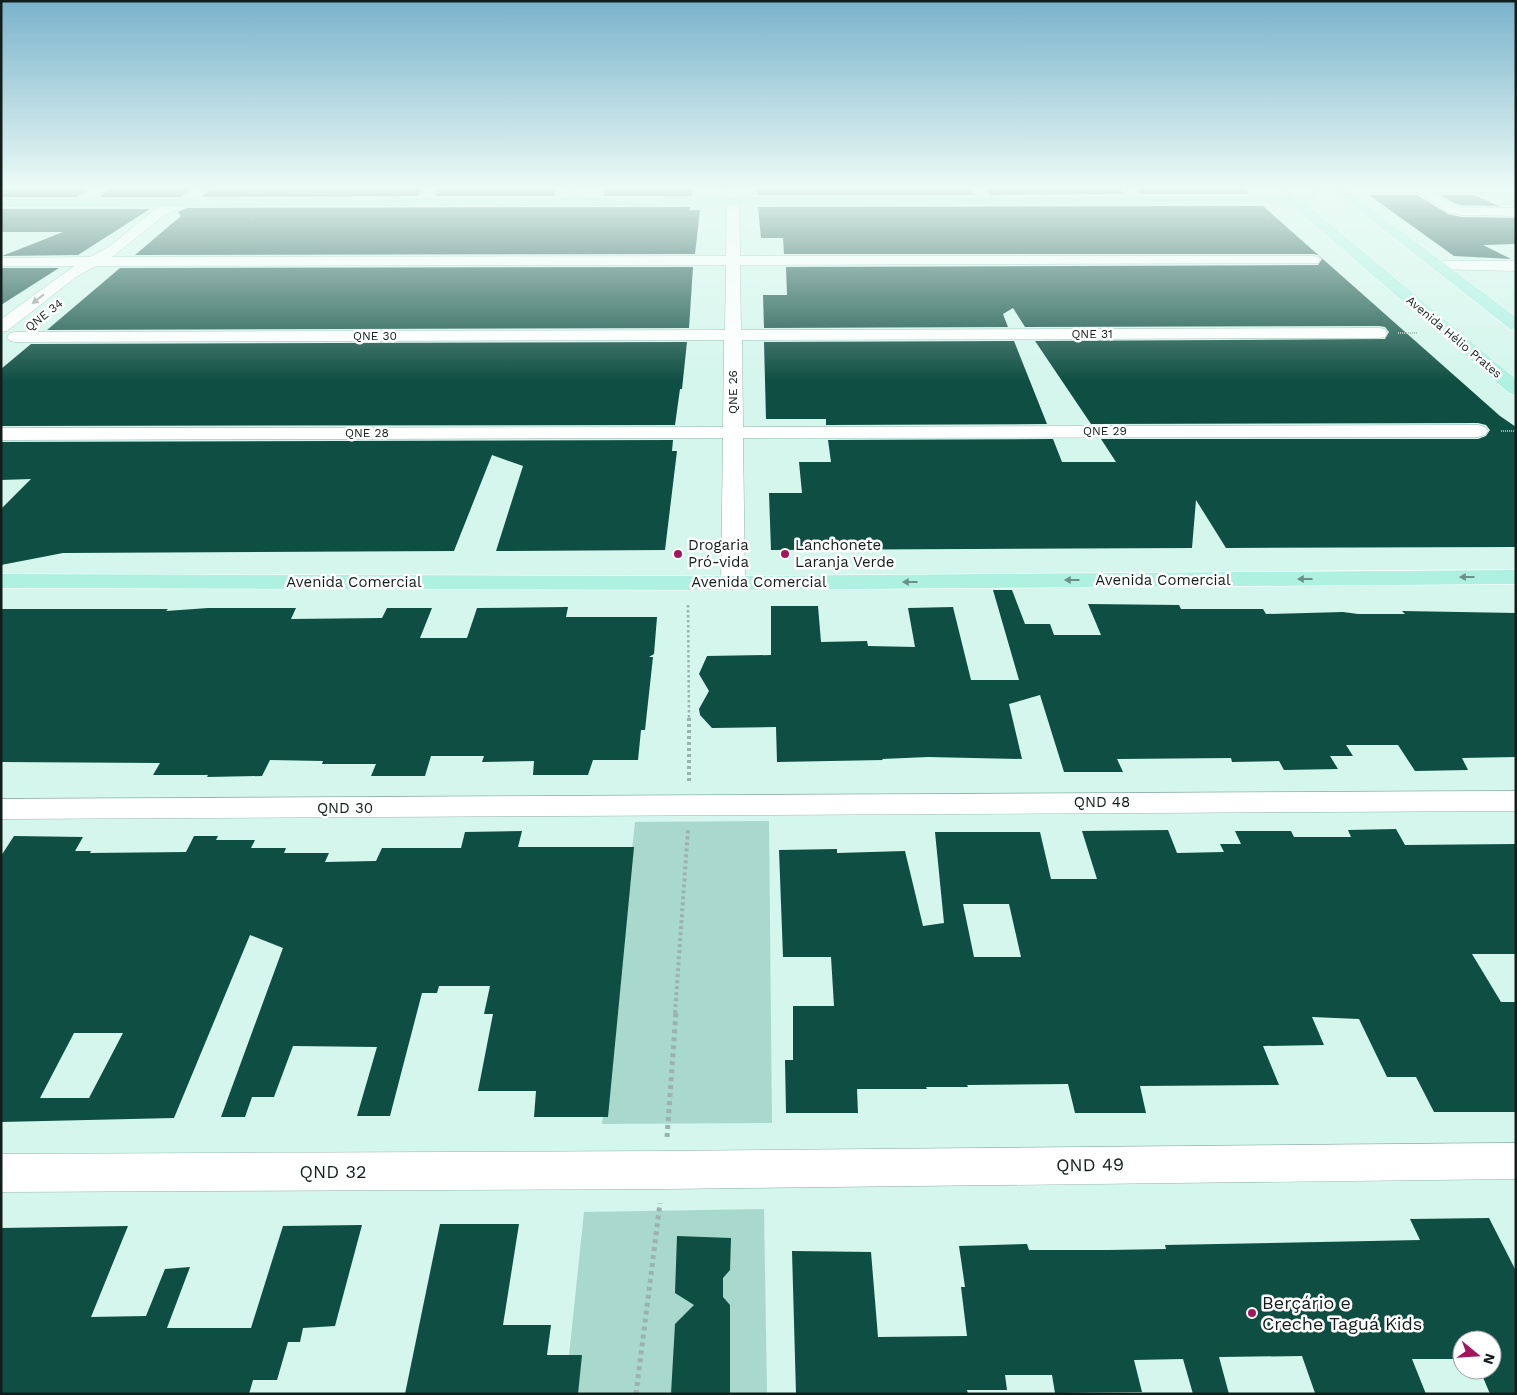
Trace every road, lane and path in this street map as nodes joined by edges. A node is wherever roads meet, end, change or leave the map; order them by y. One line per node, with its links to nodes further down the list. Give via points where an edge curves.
1 (116, 252): 5 (street)
2 (733, 252): 7 (street, QNE 26)
3 (1354, 252): 15 (main road, Avenida Hélio Prates)
4 (1421, 252): 10 (main road)
5 (112, 256): 7 (street); 9 (street); 17 (street)
6 (1313, 260): 7 (street)
7 (733, 261): 23 (street, QNE 26)
8 (1, 262): 9 (street)
9 (93, 262): 20 (street, QNE 34, one-way to 20, via 65,278)
10 (1439, 266): 11 (street); 13 (main road); 19 (main road)
11 (1488, 266): 12 (street); 16 (street)
12 (1516, 266)
13 (1420, 268)
14 (1400, 269): 15 (main road)
15 (1376, 271): 22 (main road, Avenida Hélio Prates)
16 (1509, 280)
17 (81, 286)
18 (38, 320): 24 (street, QNE 34)
19 (1516, 325)
20 (1, 327)
21 (1379, 333): 22 (path); 23 (street, QNE 31)
22 (1450, 334): 26 (main road, Avenida Hélio Prates)
23 (733, 335): 24 (street, QNE 30); 27 (street, QNE 26)
24 (16, 337): 25 (street, QNE 34)
25 (1, 349)
26 (1516, 389)
27 (733, 431): 28 (street, QNE 29); 29 (street, QNE 28); 33 (street, QNE 26)
28 (1478, 431)
29 (1, 434)
30 (1516, 577): 33 (main road, Avenida Comercial, one-way to 33)
31 (1, 581): 32 (main road, Avenida Comercial)
32 (688, 583): 33 (main road, Avenida Comercial); 35 (path)
33 (733, 583)
34 (1516, 801): 35 (street, QND 48)
35 (689, 807): 36 (street, QND 30); 38 (path)
36 (1, 809)
37 (1516, 1161): 38 (street, QND 49)
38 (665, 1170): 39 (street, QND 32); 40 (path)
39 (1, 1173)
40 (636, 1394)

